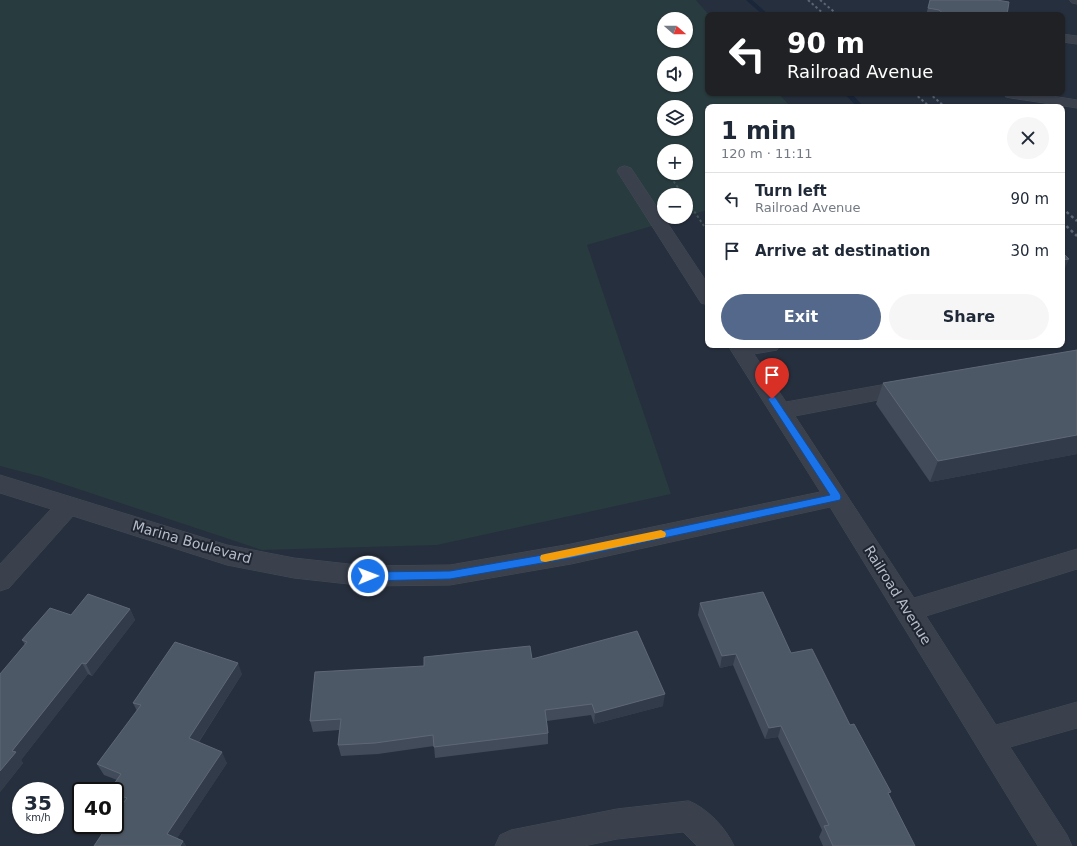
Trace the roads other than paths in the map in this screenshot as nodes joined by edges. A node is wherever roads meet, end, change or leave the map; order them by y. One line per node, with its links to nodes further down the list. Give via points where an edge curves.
1 (1065, 38): 2 (street)
2 (1077, 40)
3 (1024, 96): 4 (street)
4 (1077, 104)
5 (625, 171): 6 (street)
6 (705, 294)
7 (740, 348): 9 (street, Railroad Avenue)
8 (925, 384): 9 (street)
9 (780, 411): 11 (street, Railroad Avenue)
10 (0, 484): 12 (street, Marina Boulevard)
11 (836, 497): 12 (street, Marina Boulevard, via 571,554 450,575 368,576 294,568 227,555); 15 (street, Railroad Avenue)
12 (69, 505): 14 (street)
13 (1077, 559): 15 (street)
14 (0, 581)
15 (908, 611): 17 (street, Railroad Avenue)
16 (1077, 715): 17 (street)
17 (989, 740): 20 (street, Railroad Avenue)
18 (511, 846): 19 (street, via 618,824 689,816)
19 (718, 846)
20 (1056, 846)

